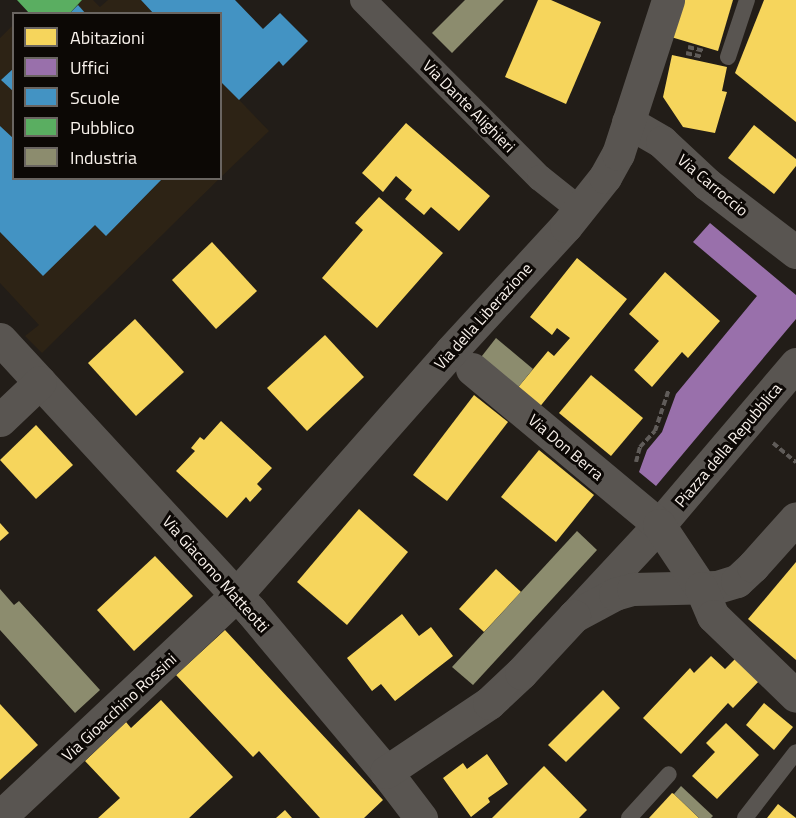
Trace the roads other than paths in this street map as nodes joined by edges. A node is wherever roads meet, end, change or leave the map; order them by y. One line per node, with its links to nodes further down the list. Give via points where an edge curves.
1 (363, 0): 6 (street, Via Dante Alighieri, via 540,178)
2 (668, 0): 5 (street, Via della Liberazione)
3 (747, 0): 4 (lane)
4 (728, 57)
5 (628, 122): 6 (street, Via della Liberazione, via 618,154); 7 (street, Via Carroccio, via 662,142 707,183)
6 (579, 209): 16 (street, Via della Liberazione)
7 (796, 252)
8 (0, 339): 11 (street, Via Giacomo Matteotti)
9 (796, 364): 14 (street, Piazza della Repubblica)
10 (471, 369): 14 (street, Via Don Berra)
11 (40, 382): 12 (street); 16 (street, Via Giacomo Matteotti)
12 (0, 420)
13 (796, 518): 15 (street, Piazza della Repubblica, via 737,581)
14 (659, 525): 15 (street); 17 (street, Piazza della Repubblica)
15 (702, 588): 17 (street, Piazza della Repubblica, via 633,589); 18 (street, via 712,616)
16 (236, 595): 20 (street, Via Giacomo Matteotti); 23 (street, Via Gioacchino Rossini)
17 (574, 616): 20 (street, Piazza della Repubblica, via 489,703)
18 (796, 696)
19 (796, 752): 25 (lane)
20 (386, 772): 22 (street, Via Giacomo Matteotti)
21 (669, 774): 24 (lane)
22 (413, 815)
23 (0, 817)
24 (629, 818)
25 (745, 818)

